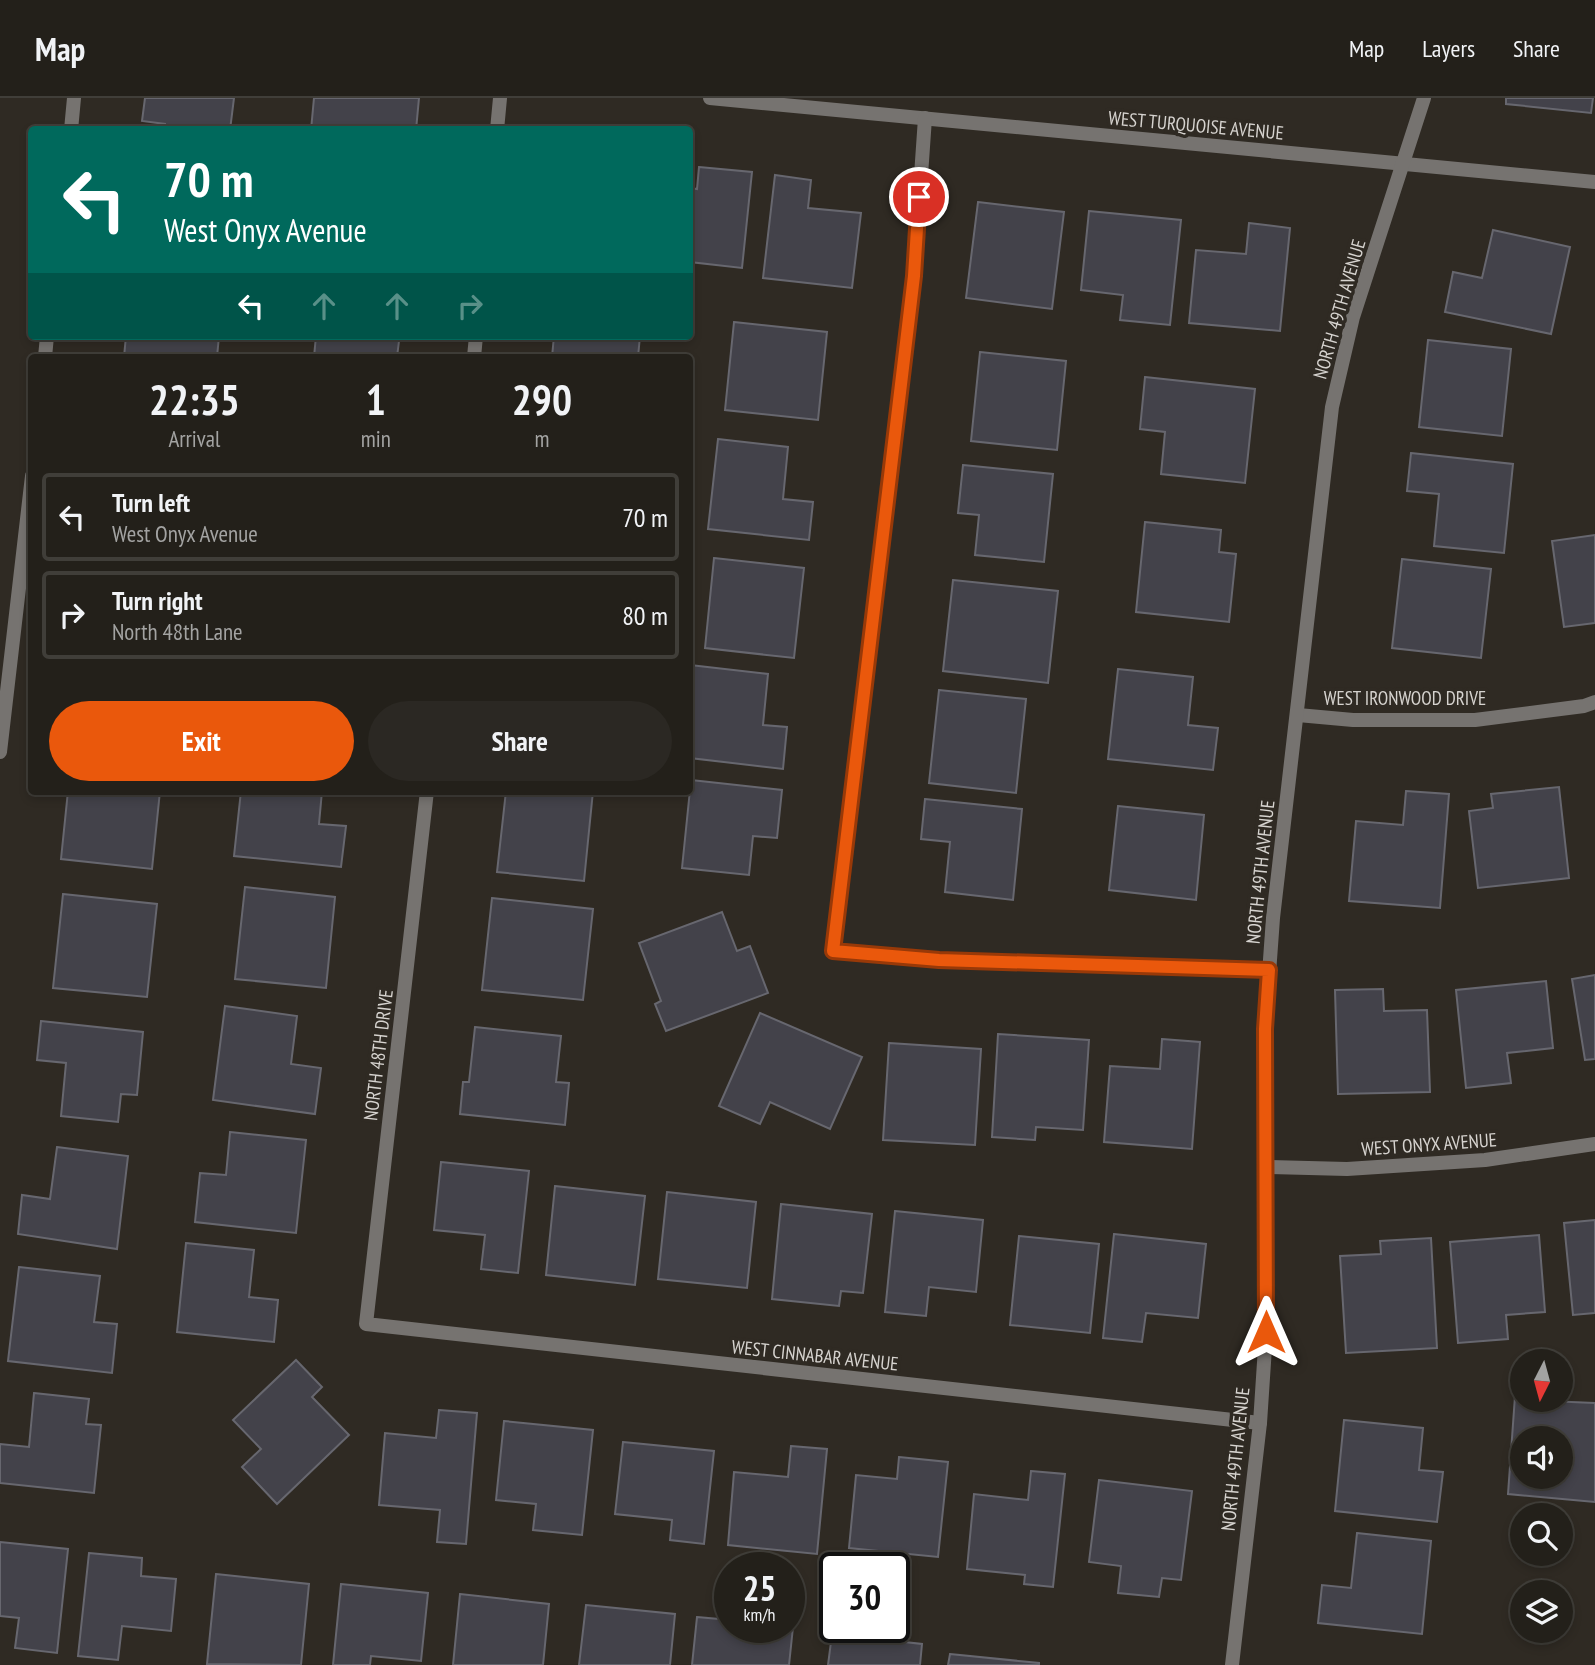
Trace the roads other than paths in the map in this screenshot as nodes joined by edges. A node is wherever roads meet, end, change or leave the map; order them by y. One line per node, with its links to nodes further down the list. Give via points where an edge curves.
1 (75, 98): 6 (street)
2 (500, 98): 7 (street)
3 (710, 98): 5 (street, WEST TURQUOISE AVENUE)
4 (1424, 98): 8 (street, NORTH 49TH AVENUE)
5 (925, 118): 8 (street, WEST TURQUOISE AVENUE); 15 (street, via 914,276 833,951 939,960)
6 (72, 126)
7 (497, 126)
8 (1403, 164): 9 (street, WEST TURQUOISE AVENUE); 12 (street, NORTH 49TH AVENUE, via 1353,317 1332,407)
9 (1595, 182)
10 (28, 510): 13 (street)
11 (1595, 702): 12 (street, WEST IRONWOOD DRIVE, via 1475,720)
12 (1298, 715): 15 (street, NORTH 49TH AVENUE)
13 (0, 752)
14 (427, 795): 18 (street, NORTH 48TH DRIVE)
15 (1269, 970): 17 (street, NORTH 49TH AVENUE)
16 (1595, 1144): 17 (street, WEST ONYX AVENUE, via 1485,1160 1347,1169)
17 (1266, 1167): 19 (street, NORTH 49TH AVENUE, via 1266,1332)
18 (366, 1324): 19 (street, WEST CINNABAR AVENUE)
19 (1260, 1423): 20 (street, NORTH 49TH AVENUE)
20 (1232, 1665)

